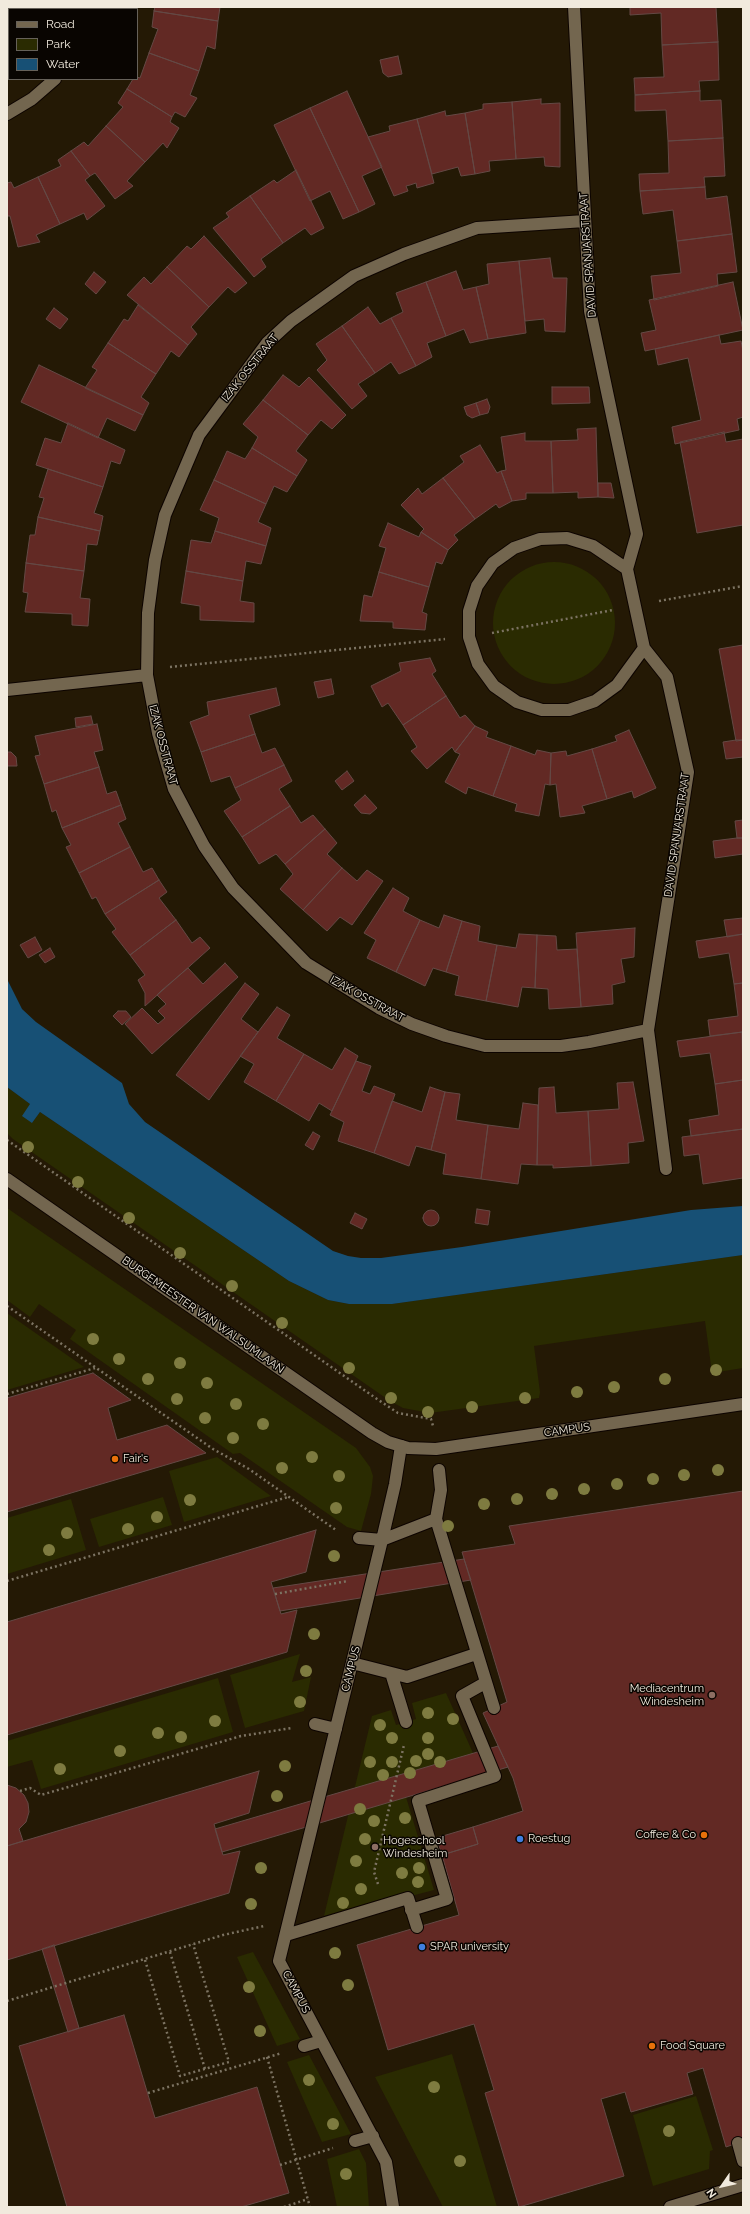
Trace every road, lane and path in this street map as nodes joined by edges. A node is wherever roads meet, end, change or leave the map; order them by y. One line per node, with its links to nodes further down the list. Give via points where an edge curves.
1 (574, 7): 4 (street, DAVID SPANJARSTRAAT)
2 (55, 80): 3 (street, via 32,99)
3 (7, 114)
4 (585, 221): 5 (street, DAVID SPANJARSTRAAT, via 590,312 637,534); 10 (street, IZAK OSSTRAAT, via 477,228 404,254 354,276 291,321 267,343 199,435 165,515 155,560 148,613)
5 (627, 569): 7 (street, DAVID SPANJARSTRAAT); 8 (street, via 593,546 567,538 540,539 514,548 493,564 477,586 469,611)
6 (743, 586): 7 (path)
7 (635, 606): 8 (path); 9 (street, DAVID SPANJARSTRAAT)
8 (470, 637): 9 (street, via 478,664 494,686 517,702 542,710 569,710 595,701 617,685); 10 (path, via 172,667)
9 (644, 648): 12 (street, DAVID SPANJARSTRAAT, via 667,677 688,772)
10 (146, 675): 11 (street); 12 (street, IZAK OSSTRAAT, via 158,733 174,789 204,846 233,888 306,963 379,1008 412,1024 485,1046 561,1046)
11 (7, 690)
12 (648, 1030): 14 (street)
13 (7, 1140): 21 (path, via 389,1408 408,1416 431,1420)
14 (666, 1169)
15 (7, 1179): 20 (street, BURGEMEESTER VAN WALSUMLAAN, via 372,1433)
16 (7, 1306): 17 (path)
17 (95, 1368): 18 (path); 23 (path, via 213,1449 249,1469)
18 (7, 1394)
19 (743, 1404): 21 (street, CAMPUS)
20 (401, 1446): 21 (street, CAMPUS); 26 (street, CAMPUS)
21 (436, 1449)
22 (439, 1470): 24 (street, via 441,1490)
23 (289, 1497): 25 (path, via 342,1534); 28 (path)
24 (436, 1519): 26 (street); 30 (street)
25 (359, 1538): 26 (street)
26 (382, 1540): 27 (street, CAMPUS)
27 (372, 1578): 29 (path); 31 (street, CAMPUS)
28 (7, 1581)
29 (275, 1594)
30 (476, 1654): 32 (street, via 407,1677); 33 (street)
31 (352, 1664): 32 (street); 37 (street, CAMPUS)
32 (391, 1673): 35 (street)
33 (485, 1683): 34 (street); 40 (street, via 462,1696 495,1776 418,1800 447,1899)
34 (494, 1708)
35 (406, 1722): 39 (path, via 407,1731 374,1872)
36 (315, 1724): 37 (street); 38 (path, via 241,1736 41,1795 30,1788)
37 (336, 1729): 41 (street, CAMPUS)
38 (20, 1791)
39 (384, 1905): 40 (street, via 408,1898); 43 (street)
40 (411, 1910): 42 (street)
41 (289, 1920): 43 (street, CAMPUS); 44 (path)
42 (417, 1927)
43 (286, 1935): 48 (street, CAMPUS, via 279,1961)
44 (193, 1944): 45 (path); 51 (path, via 229,2062)
45 (170, 1952): 46 (path); 51 (path)
46 (145, 1960): 47 (path); 51 (path, via 180,2076)
47 (7, 2001)
48 (321, 2041): 49 (street); 53 (street, CAMPUS)
49 (304, 2046): 50 (path)
50 (267, 2057): 52 (path); 56 (path)
51 (206, 2069)
52 (148, 2094)
53 (372, 2136): 54 (street); 63 (street, CAMPUS, via 386,2162)
54 (355, 2141): 56 (path)
55 (738, 2143): 57 (street)
56 (298, 2159): 58 (path); 60 (path)
57 (743, 2161)
58 (280, 2164)
59 (743, 2185): 64 (street)
60 (308, 2199): 61 (path); 62 (path)
61 (284, 2207)
62 (310, 2207)
63 (394, 2207)
64 (670, 2207)

